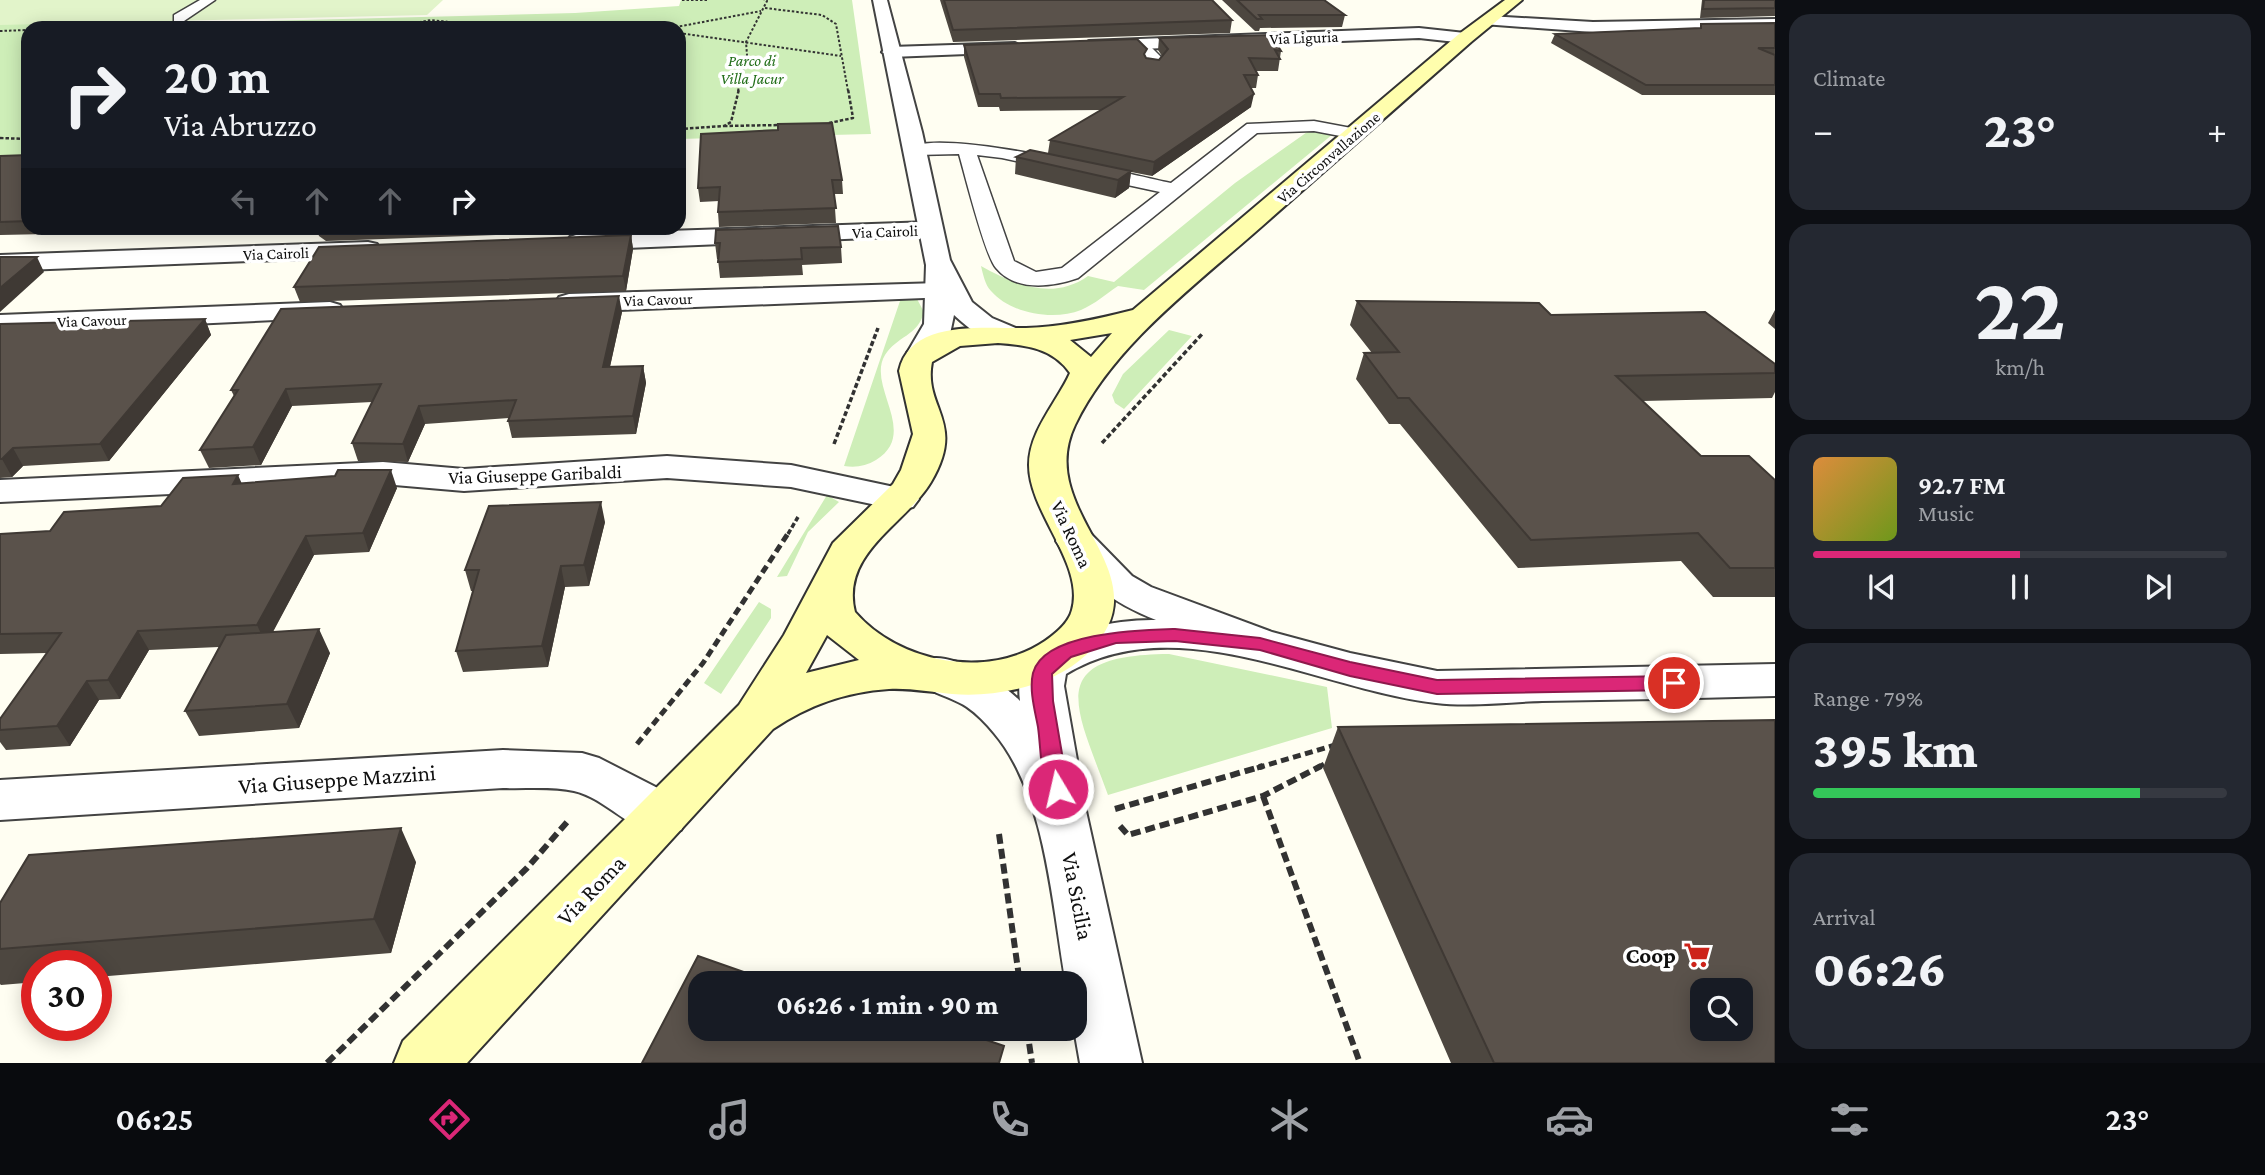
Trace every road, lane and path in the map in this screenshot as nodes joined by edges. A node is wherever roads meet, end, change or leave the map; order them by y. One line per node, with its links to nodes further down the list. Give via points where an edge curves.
1 (209, 0): 8 (lane)
2 (681, 0): 3 (path)
3 (707, 0)
4 (764, 0): 7 (path)
5 (880, 0): 22 (street, Via Roma)
6 (1515, 0): 10 (main road, Via Circonvallazione)
7 (764, 9): 12 (path); 18 (path); 23 (path, via 833,19)
8 (179, 18)
9 (1229, 19): 16 (street)
10 (1489, 21): 11 (street, via 1593,27); 17 (main road, Via Circonvallazione)
11 (1775, 24)
12 (686, 25)
13 (21, 30): 14 (path)
14 (0, 31)
15 (686, 34): 18 (path)
16 (1249, 38): 17 (street, Via Liguria, via 1419,33); 19 (street, Via Liguria)
17 (1465, 38): 29 (main road, Via Circonvallazione)
18 (746, 42): 23 (path); 27 (path, via 731,122)
19 (1140, 44): 20 (street, Via Liguria); 24 (lane, via 1157,61)
20 (1071, 47)
21 (1030, 48): 22 (street)
22 (891, 52): 33 (street, Via Roma)
23 (842, 56): 25 (path, via 853,118)
24 (1152, 66)
25 (818, 123)
26 (792, 124): 27 (path)
27 (724, 126): 28 (path)
28 (686, 129)
29 (1356, 134): 34 (lane, via 1314,126 1253,128); 42 (main road, Via Circonvallazione)
30 (0, 138): 31 (path)
31 (21, 139)
32 (966, 148): 33 (lane); 34 (lane); 34 (lane, via 1004,264 1027,278 1052,279 1070,273)
33 (916, 149): 35 (street, Via Roma)
34 (1175, 190)
35 (930, 230): 36 (street, Via Cairoli); 39 (street, Via Roma)
36 (558, 243)
37 (390, 249): 38 (street, Via Cairoli)
38 (0, 263)
39 (938, 278): 40 (street, Via Cavour); 46 (street, Via Roma, via 980,324); 47 (street, Via Roma, via 941,308 937,334)
40 (542, 303)
41 (361, 310): 44 (street, Via Cavour)
42 (1143, 316): 46 (main road, Via Circonvallazione, via 1066,333); 48 (main road, Via Circonvallazione)
43 (882, 317): 50 (path)
44 (0, 324)
45 (1203, 333): 49 (path)
46 (1007, 335): 47 (main road, Via Roma, via 970,336); 48 (main road, Via Roma, via 1035,339 1073,355 1086,373)
47 (922, 353): 52 (main road, Via Roma, via 914,375 930,434 918,473)
48 (1081, 387): 54 (main road, Via Roma, via 1049,445 1047,466 1052,491)
49 (1099, 446)
50 (832, 450)
51 (0, 491): 52 (street, Via Giuseppe Garibaldi, via 383,473 464,480 667,467 791,477)
52 (900, 499): 55 (main road, Via Roma)
53 (801, 512): 61 (path, via 754,590 684,688)
54 (1072, 537): 56 (street, via 1094,563 1136,597); 57 (main road, Via Roma, via 1094,581 1094,612)
55 (844, 558): 58 (main road, Via Roma, via 834,613 856,639 903,665); 60 (main road, Via Roma)
56 (1260, 644): 57 (street, via 1141,634 1115,636); 59 (street, via 1437,687)
57 (1065, 652): 58 (main road, Via Roma, via 1006,676 953,678); 66 (street, Via Sicilia, via 1046,666 1041,686)
58 (934, 673): 60 (main road, Via Roma, via 868,674 817,684); 66 (street, Via Sicilia, via 965,682 1004,709)
59 (1775, 680)
60 (757, 717): 67 (main road, Via Roma)
61 (643, 736)
62 (1346, 741): 66 (path)
63 (1340, 755): 64 (path)
64 (1263, 796): 66 (path, via 1128,835); 76 (path)
65 (0, 800): 67 (street, Via Giuseppe Mazzini, via 503,769 582,772)
66 (1085, 812): 75 (street, Via Sicilia)
67 (663, 815): 73 (main road, Via Roma)
68 (999, 834): 70 (path)
69 (527, 867): 72 (path)
70 (1018, 971)
71 (1029, 1041): 74 (path)
72 (327, 1063)
73 (425, 1063)
74 (1032, 1063)
75 (1111, 1063)
76 (1360, 1063)

